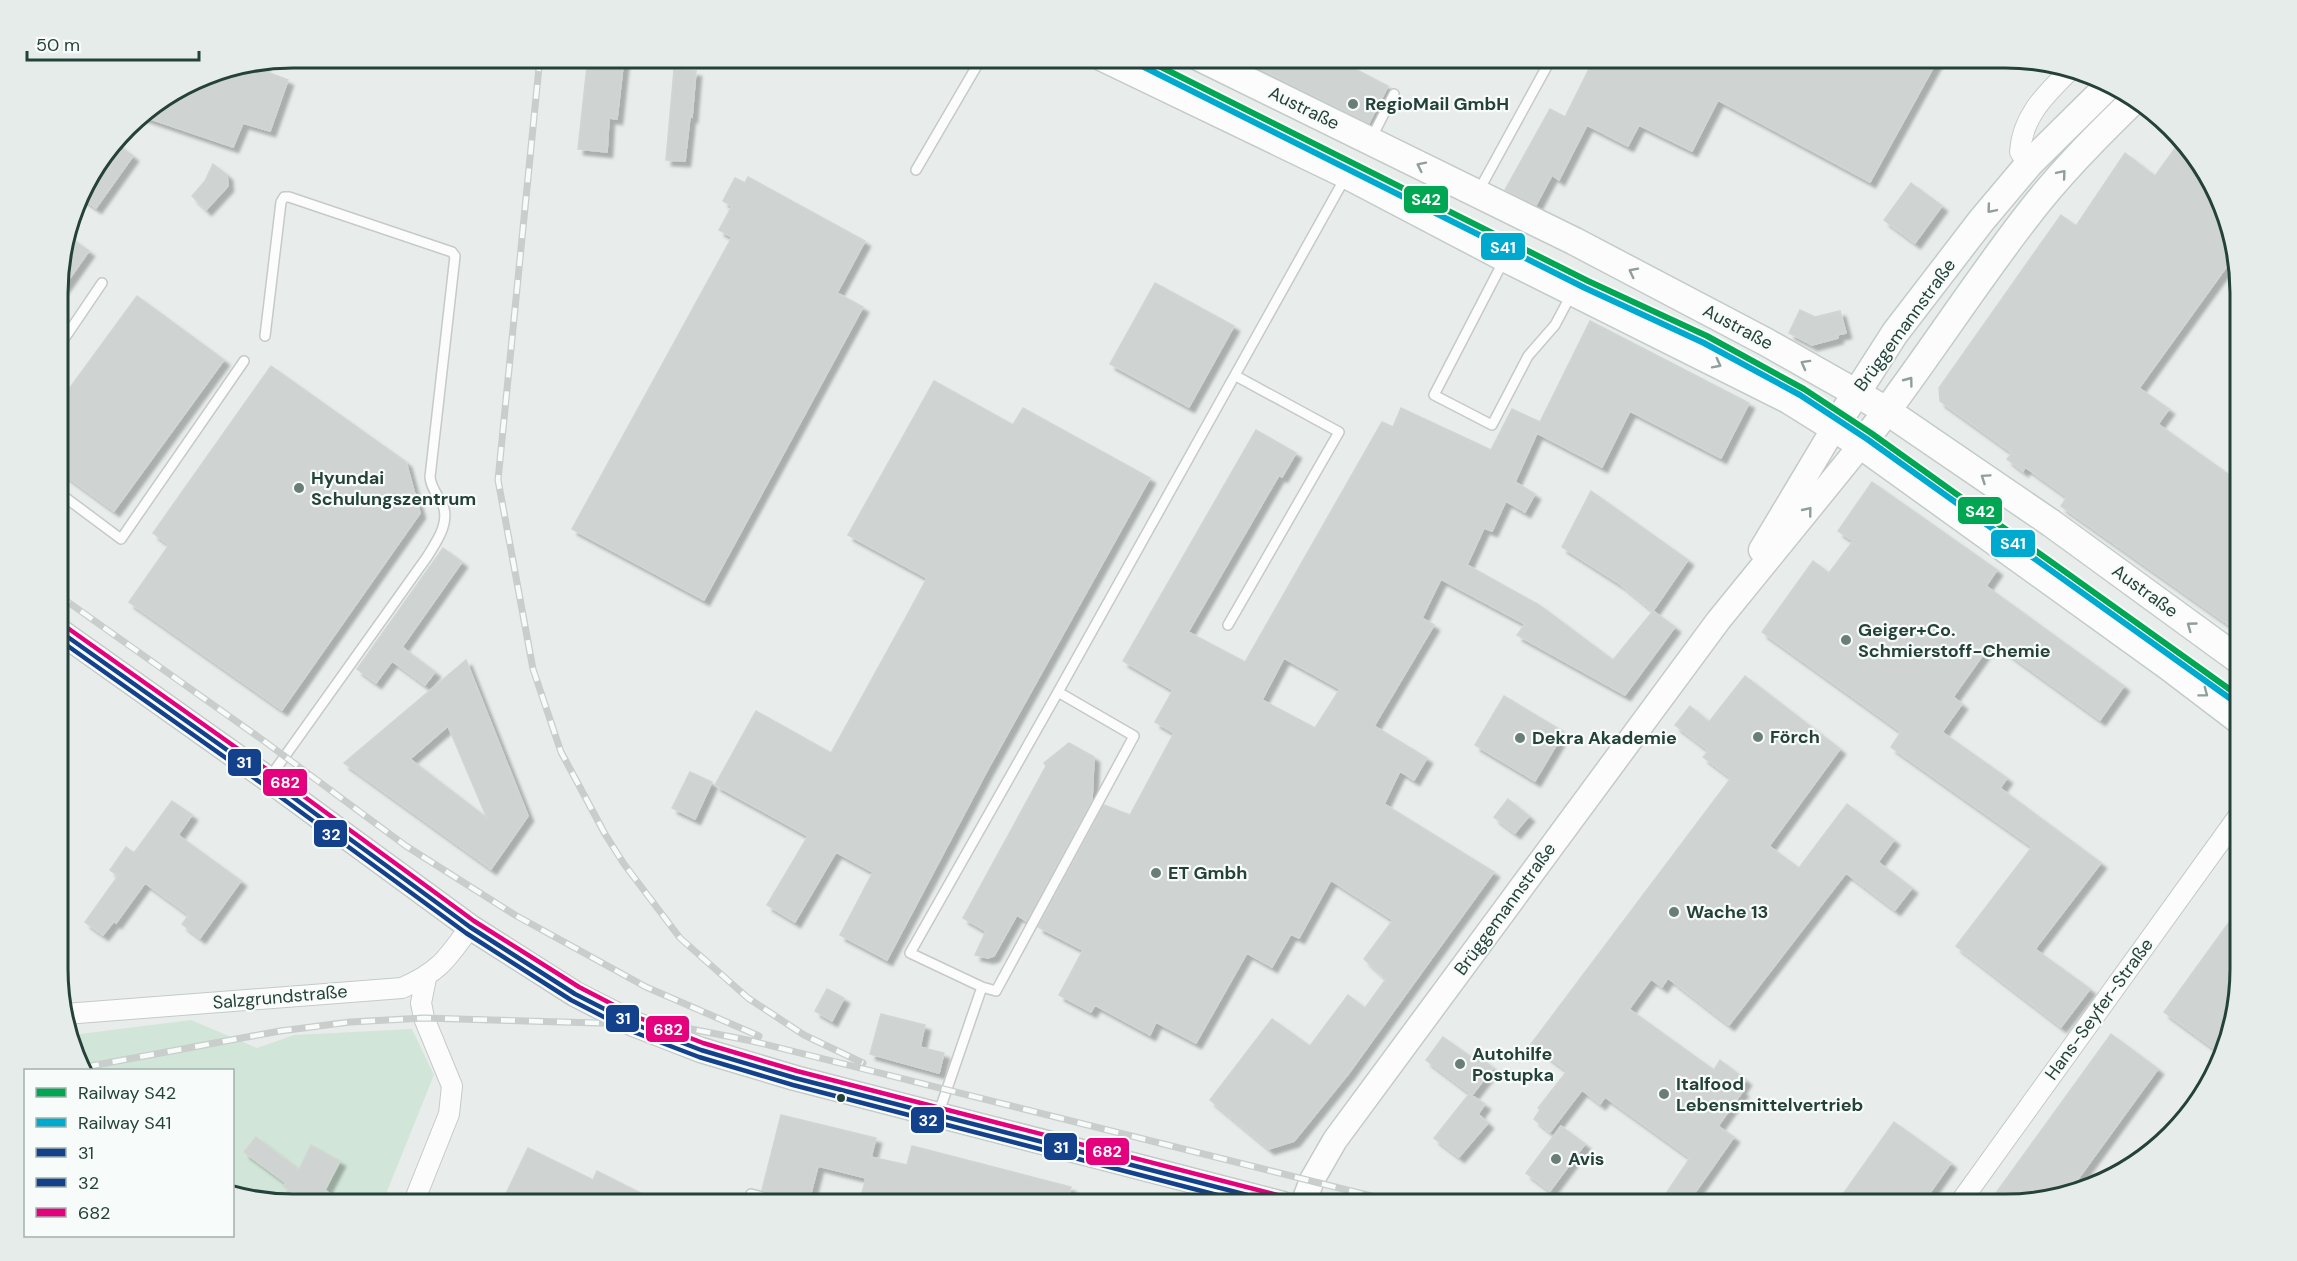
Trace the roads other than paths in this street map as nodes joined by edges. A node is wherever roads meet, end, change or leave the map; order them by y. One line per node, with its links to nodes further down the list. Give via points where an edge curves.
1 (976, 68): 11 (lane)
2 (1125, 68): 12 (main road)
3 (1221, 68): 9 (main road, Austraße)
4 (1546, 68): 13 (lane)
5 (2065, 75): 10 (street, via 2041,99 2027,121 2020,152)
6 (2103, 91): 10 (main road, Brüggemannstraße)
7 (1394, 94): 9 (lane)
8 (2128, 105): 22 (main road, Brüggemannstraße, one-way to 8, via 2024,219 2081,152)
9 (1370, 141): 13 (main road, Austraße, one-way to 9)
10 (2029, 164): 21 (main road, Brüggemannstraße, one-way to 21, via 1895,333)
11 (916, 170)
12 (1347, 176): 14 (main road); 20 (lane)
13 (1477, 194): 21 (main road, Austraße, one-way to 13, via 1658,284)
14 (1505, 258): 16 (main road); 16 (lane, via 1434,395 1492,425 1528,356 1555,325)
15 (102, 283): 17 (lane)
16 (1573, 291): 23 (main road, one-way to 23, via 1789,400)
17 (68, 333)
18 (265, 336): 32 (lane, via 284,197 455,256 430,477 443,506 441,534)
19 (244, 362): 25 (lane, via 121,539)
20 (1236, 376): 27 (lane, via 1339,432); 30 (lane)
21 (1856, 393): 22 (main road, Austraße); 23 (main road, Brüggemannstraße)
22 (1887, 411): 24 (main road, Brüggemannstraße); 29 (main road, Austraße, one-way to 22, via 2051,523)
23 (1834, 428): 24 (main road); 26 (street, Brüggemannstraße)
24 (1861, 445): 26 (street, Brüggemannstraße, one-way to 24); 31 (main road, one-way to 31)
25 (68, 499)
26 (1718, 621): 41 (street, Brüggemannstraße, via 1335,1140)
27 (1228, 625)
28 (68, 637): 32 (street)
29 (2229, 653)
30 (1058, 692): 36 (lane, via 910,952); 36 (lane, via 1134,736 996,992)
31 (2229, 712)
32 (268, 779): 34 (street)
33 (2229, 829): 42 (street, Hans-Seyfer-Straße)
34 (470, 927): 35 (street, Salzgrundstraße); 38 (street, via 575,994 634,1024 701,1050 784,1075)
35 (426, 978): 37 (street, Salzgrundstraße, via 402,988); 39 (street, via 421,1003 424,1018 452,1086 449,1114)
36 (982, 987): 38 (lane)
37 (72, 1013)
38 (938, 1114): 40 (street)
39 (417, 1194)
40 (1245, 1194)
41 (1307, 1194)
42 (1966, 1194)

